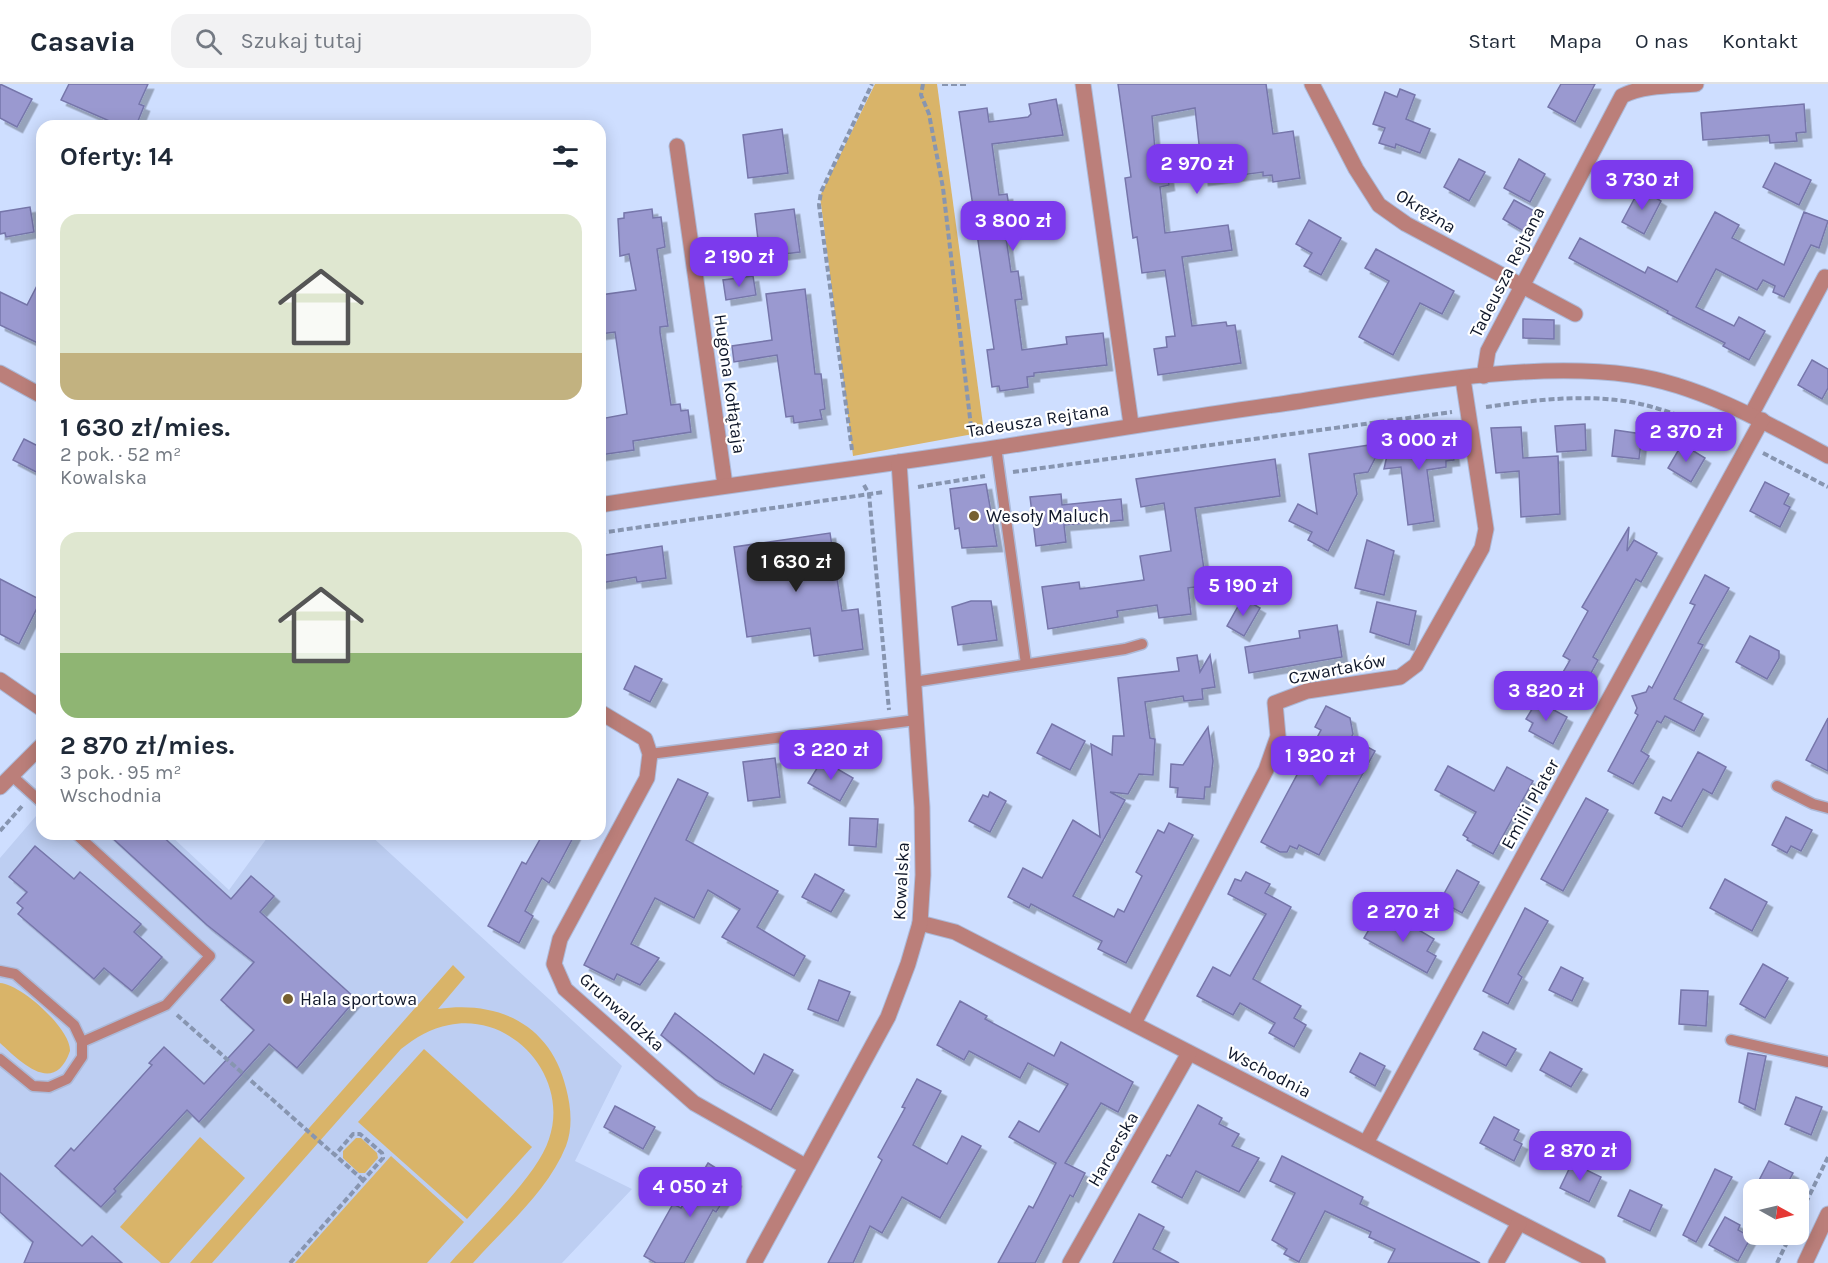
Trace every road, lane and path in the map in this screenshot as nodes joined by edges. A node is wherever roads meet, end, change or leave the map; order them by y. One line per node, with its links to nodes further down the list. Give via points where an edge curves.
1 (872, 84): 24 (path, via 821,192 819,206)
2 (922, 84): 21 (path, via 942,188)
3 (942, 84): 4 (path)
4 (966, 84)
5 (1083, 84): 18 (street)
6 (1312, 84): 10 (street, Okrężna, via 1379,205)
7 (1696, 84): 10 (street, Tadeusza Rejtana, via 1633,91 1622,96)
8 (677, 146): 26 (street, Hugona Kołłątaja)
9 (1825, 277): 17 (street, Emilii Plater)
10 (1520, 287): 11 (street, Okrężna); 13 (street, Tadeusza Rejtana, via 1488,351)
11 (1575, 314)
12 (0, 373): 15 (street)
13 (1484, 376): 14 (street, Tadeusza Rejtana); 17 (street, Tadeusza Rejtana, via 1568,369 1635,375)
14 (1463, 379): 16 (street, Czwartaków); 18 (street, Tadeusza Rejtana)
15 (36, 393)
16 (1467, 410): 19 (path, via 1552,398 1622,402 1658,408); 25 (path); 51 (street, Czwartaków, via 1486,529 1482,548 1416,665 1400,677 1307,691 1275,703 1278,736 1266,770)
17 (1756, 417): 19 (street, Emilii Plater); 22 (street, Tadeusza Rejtana)
18 (1131, 424): 20 (street, Tadeusza Rejtana)
19 (1748, 445): 27 (path); 57 (street, Emilii Plater)
20 (996, 447): 21 (street, Tadeusza Rejtana); 25 (lane)
21 (974, 451): 23 (street, Tadeusza Rejtana)
22 (1828, 456)
23 (899, 462): 24 (street, Tadeusza Rejtana); 28 (street, Kowalska)
24 (855, 468): 26 (street, Tadeusza Rejtana); 29 (path)
25 (1000, 474): 28 (path); 33 (lane)
26 (725, 485): 30 (street, Tadeusza Rejtana)
27 (1828, 487)
28 (901, 490): 29 (path); 35 (street, Kowalska)
29 (869, 494): 31 (path); 39 (path, via 889,712)
30 (606, 504)
31 (606, 532)
32 (1142, 644): 33 (lane)
33 (1026, 664): 35 (lane)
34 (0, 680): 36 (street)
35 (914, 682): 38 (street, Kowalska)
36 (36, 705)
37 (606, 716): 41 (street, via 645,739)
38 (916, 720): 39 (lane); 48 (street, Kowalska, via 922,807)
39 (897, 723): 41 (lane)
40 (36, 751): 42 (street)
41 (650, 754): 60 (street, Grunwaldzka, via 647,778 560,939 554,964 565,988 694,1103)
42 (11, 775): 44 (street); 45 (lane)
43 (1777, 786): 46 (lane)
44 (0, 787)
45 (36, 798)
46 (1828, 808)
47 (83, 840): 50 (lane, via 210,956)
48 (920, 923): 51 (street, Wschodnia, via 955,932); 60 (street, Kowalska, via 888,1017)
49 (0, 971): 53 (lane, via 24,981 74,1025)
50 (166, 1005): 53 (lane); 58 (path)
51 (1134, 1023): 54 (street, Wschodnia)
52 (1731, 1040): 56 (lane)
53 (82, 1042): 55 (lane, via 82,1057 67,1079 49,1087 33,1086)
54 (1189, 1053): 57 (street, Wschodnia); 68 (street, Harcerska)
55 (0, 1059)
56 (1828, 1062)
57 (1366, 1143): 64 (street, Wschodnia)
58 (334, 1155): 61 (path); 61 (path, via 353,1134 360,1134 383,1158)
59 (1828, 1157): 62 (path)
60 (805, 1166): 67 (street, Kowalska)
61 (363, 1180): 66 (path)
62 (1809, 1196)
63 (1828, 1214): 72 (street)
64 (1519, 1222): 69 (street); 70 (street, Wschodnia)
65 (1786, 1245): 71 (path)
66 (290, 1263)
67 (754, 1263)
68 (1070, 1263)
69 (1496, 1263)
70 (1598, 1263)
71 (1777, 1263)
72 (1805, 1263)

